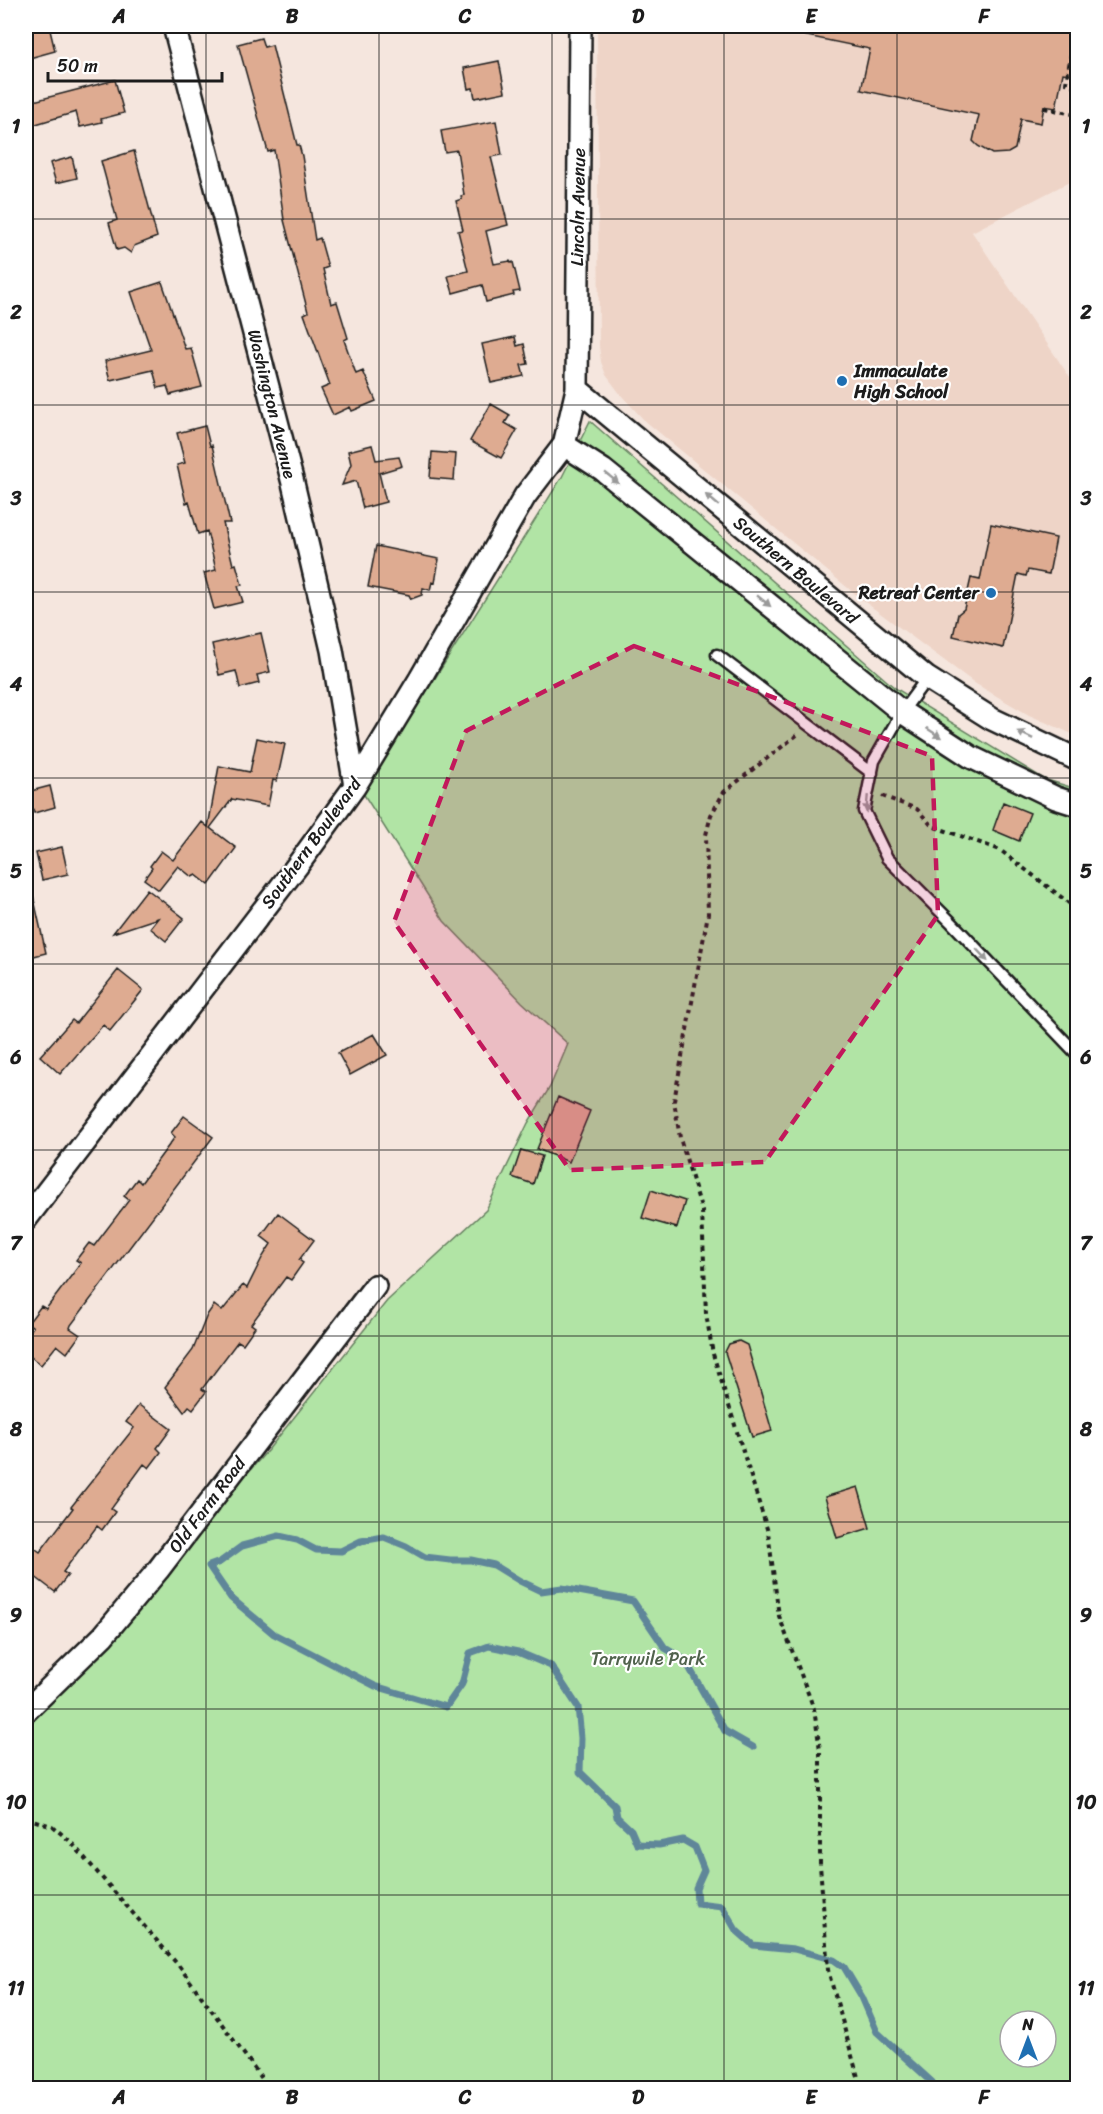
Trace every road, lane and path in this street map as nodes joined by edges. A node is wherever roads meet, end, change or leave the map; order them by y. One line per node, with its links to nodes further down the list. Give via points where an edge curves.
1 (174, 26): 15 (street, Washington Avenue, via 330,638)
2 (580, 26): 7 (street, Lincoln Avenue)
3 (1077, 28): 4 (path, via 1066,83)
4 (1077, 87)
5 (1044, 108): 6 (path)
6 (1077, 115)
7 (577, 389): 8 (street, Southern Boulevard); 10 (street, Southern Boulevard, one-way to 7)
8 (564, 445): 11 (street, one-way to 11, via 603,470); 15 (street, Southern Boulevard, via 525,496)
9 (717, 655): 12 (lane)
10 (927, 678): 11 (lane); 13 (street, Southern Boulevard, one-way to 10, via 992,719)
11 (902, 712): 14 (lane, via 874,762); 17 (street, one-way to 17, via 971,757)
12 (809, 725): 14 (lane); 25 (path, via 724,792 711,815 706,835 708,914 674,1101 680,1138 702,1211 706,1314 713,1354 768,1532 779,1616 814,1709 820,1750 820,1865 828,1970)
13 (1077, 760)
14 (872, 773): 16 (lane)
15 (355, 786): 20 (street, Southern Boulevard)
16 (868, 791): 18 (path, via 917,809 932,826 1000,850); 19 (lane, one-way to 19, via 864,811 887,858)
17 (1077, 805)
18 (1077, 910)
19 (1077, 1055)
20 (26, 1219)
21 (375, 1286): 22 (street, Old Farm Road, via 137,1595 103,1636)
22 (26, 1712)
23 (26, 1818): 24 (path, via 52,1826 70,1841 179,1966)
24 (269, 2088)
25 (861, 2088)

